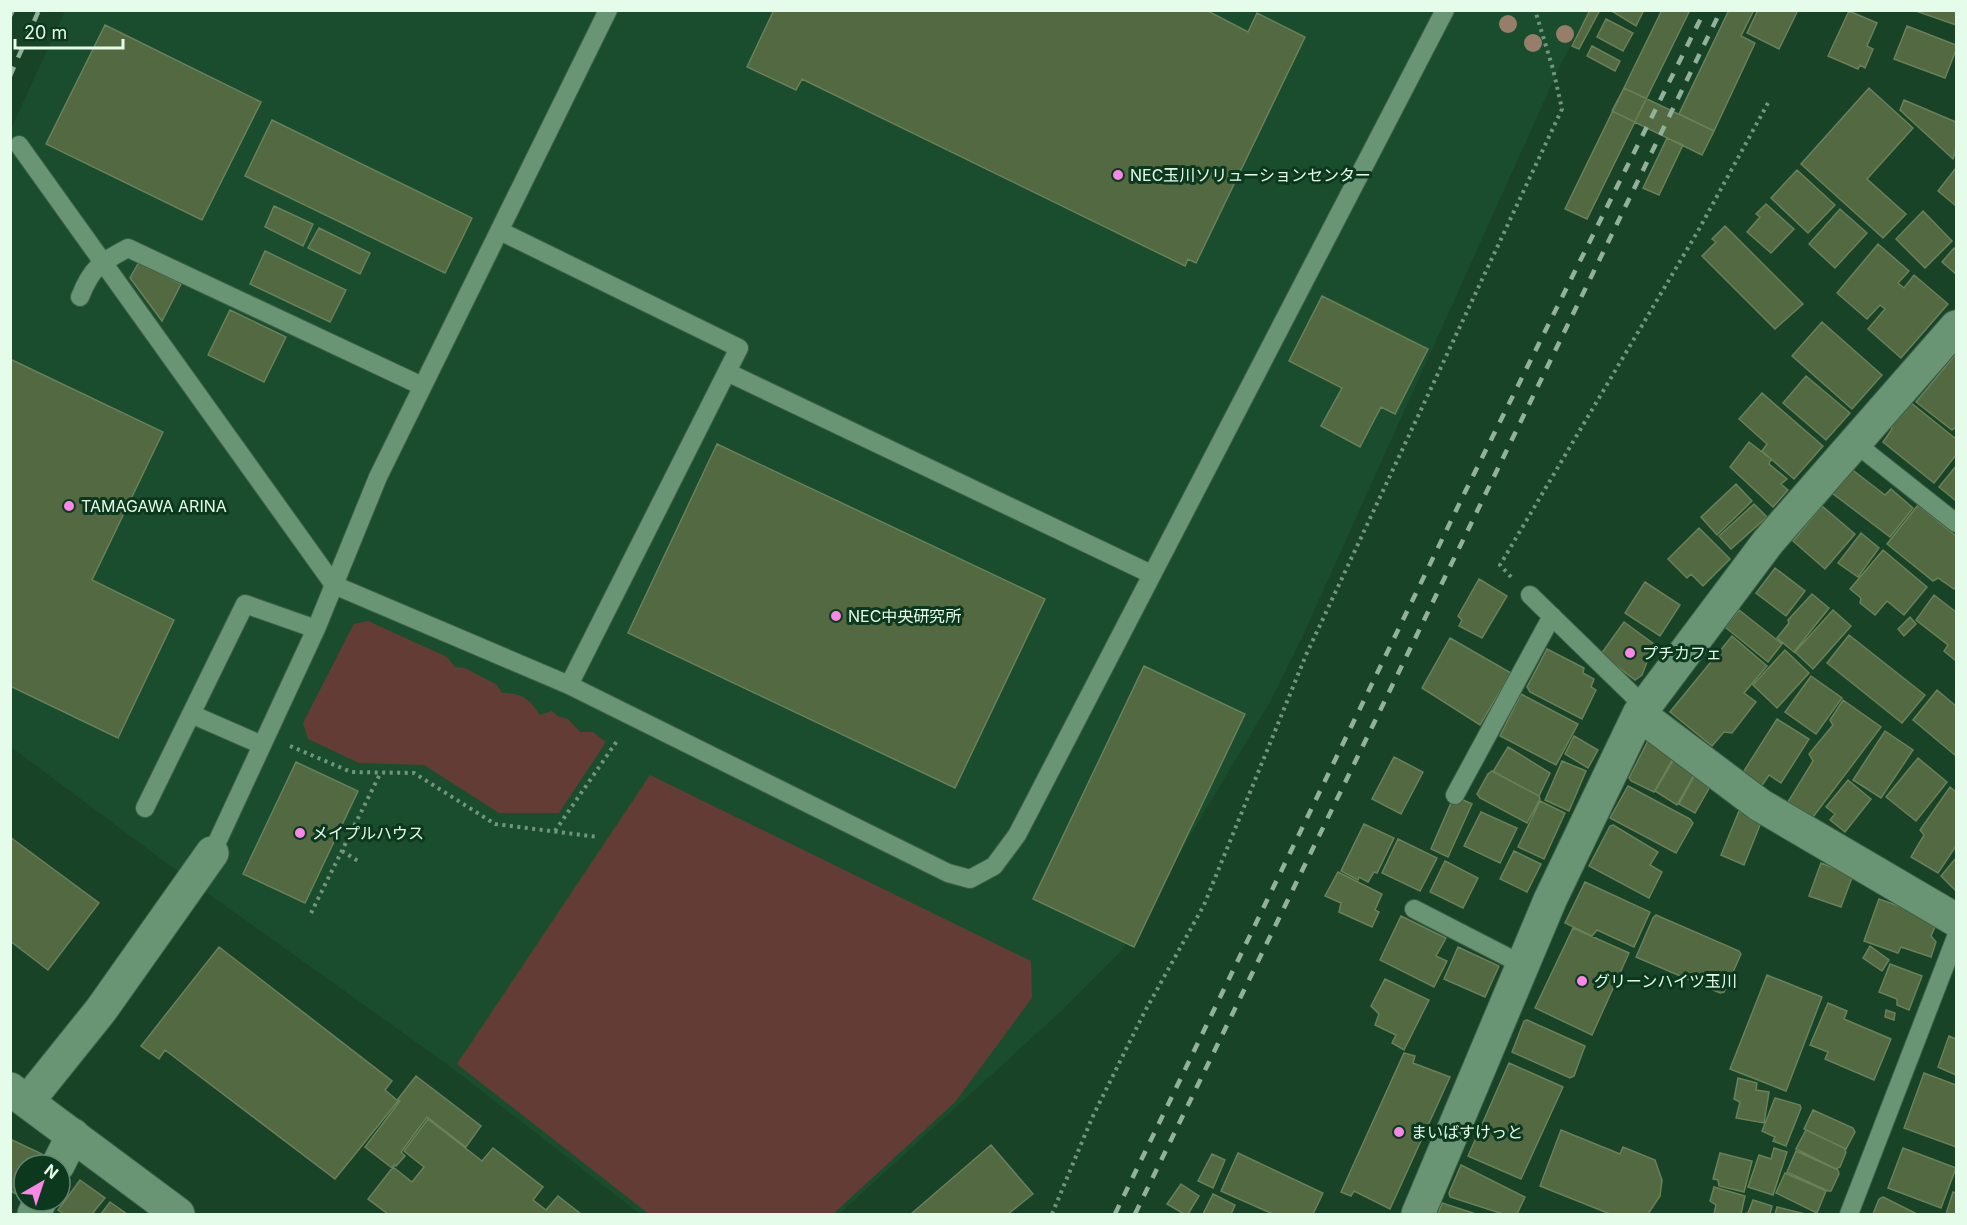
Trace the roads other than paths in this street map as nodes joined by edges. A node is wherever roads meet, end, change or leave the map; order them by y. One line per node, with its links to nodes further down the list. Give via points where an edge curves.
1 (608, 10): 4 (lane)
2 (1444, 10): 12 (lane)
3 (19, 145): 5 (lane)
4 (500, 231): 8 (lane, via 739,348); 9 (lane)
5 (102, 262): 6 (lane, via 88,278); 9 (lane, via 128,248); 13 (lane)
6 (80, 297)
7 (1955, 333): 10 (street)
8 (727, 372): 12 (lane); 17 (lane)
9 (422, 386): 13 (lane, via 378,477)
10 (1855, 443): 11 (lane); 18 (street, via 1768,542)
11 (1956, 523)
12 (1151, 574): 17 (lane, via 1017,835 994,866 970,879 948,873)
13 (334, 585): 16 (lane); 17 (lane)
14 (1530, 595): 15 (lane)
15 (1552, 616): 18 (lane); 21 (lane)
16 (316, 629): 19 (lane, via 245,604); 20 (lane)
17 (569, 685)
18 (1641, 710): 25 (street, via 1760,805); 27 (street)
19 (191, 714): 20 (lane); 22 (lane)
20 (264, 741): 23 (lane)
21 (1455, 795)
22 (145, 808)
23 (212, 853): 28 (street, via 101,1010)
24 (1414, 909): 27 (lane)
25 (1956, 920)
26 (1956, 937): 33 (lane)
27 (1523, 965): 32 (street)
28 (19, 1095): 29 (street)
29 (73, 1135): 30 (street); 31 (street)
30 (64, 1153)
31 (178, 1215)
32 (1418, 1215)
33 (1849, 1215)

